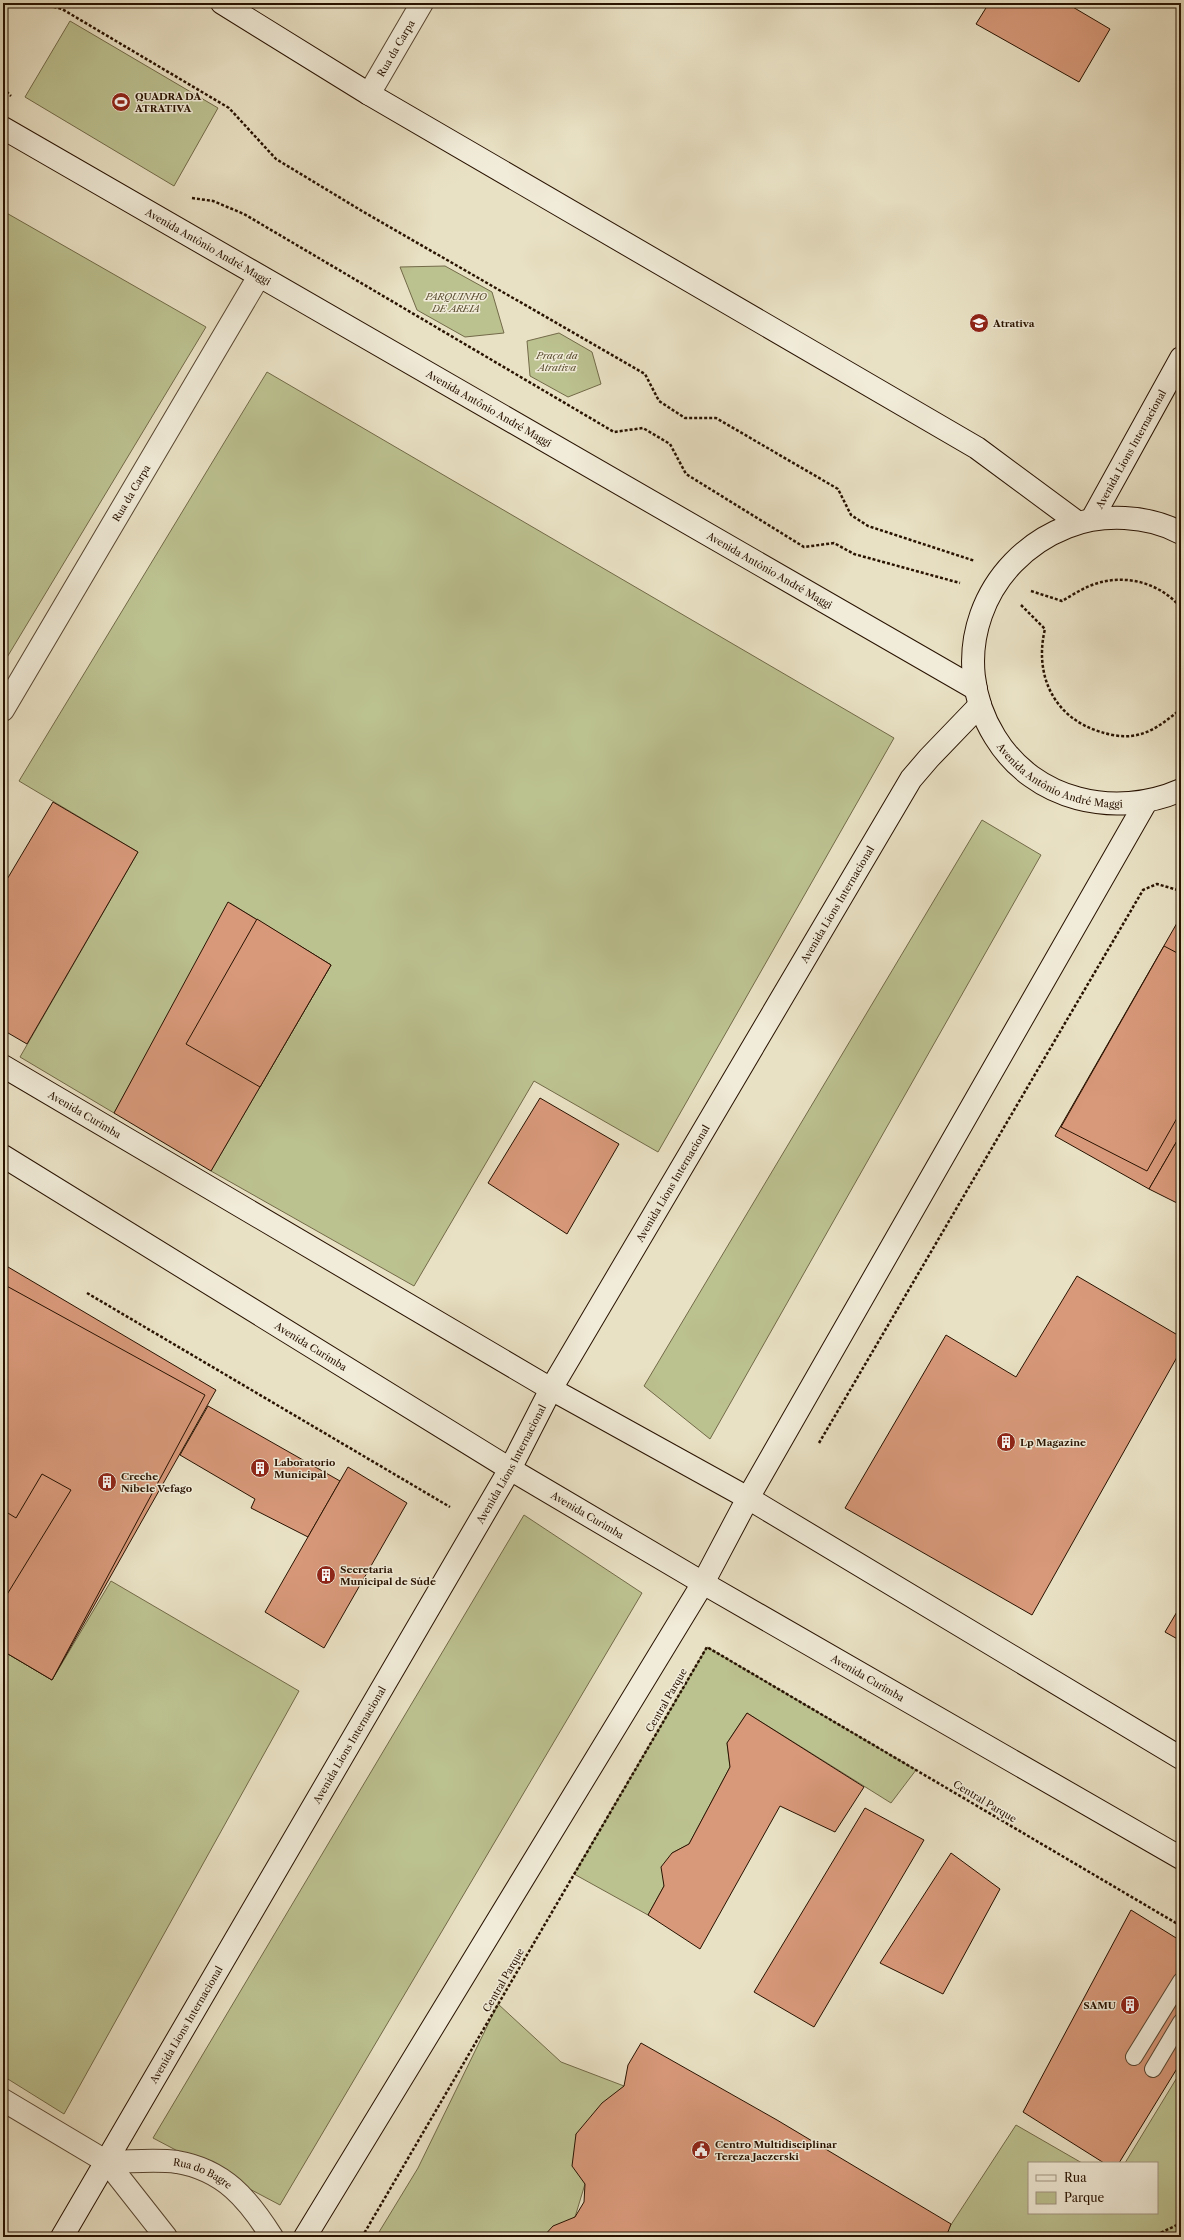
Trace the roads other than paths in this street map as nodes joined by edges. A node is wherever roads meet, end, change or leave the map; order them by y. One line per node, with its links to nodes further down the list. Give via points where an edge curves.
1 (222, 3): 3 (street)
2 (422, 3): 3 (street, Rua da Carpa)
3 (369, 94): 7 (street, via 977,448)
4 (3, 128): 5 (street, Avenida Antônio André Maggi)
5 (259, 276): 9 (street, Avenida Antônio André Maggi); 10 (street, Rua da Carpa)
6 (1181, 358): 7 (street, Avenida Lions Internacional)
7 (1085, 520): 8 (street, Avenida Antônio André Maggi, via 1132,518); 9 (street, Avenida Antônio André Maggi, via 1050,533 1031,546 1004,570 990,592 978,623 973,656)
8 (1181, 533)
9 (978, 697): 12 (street, Avenida Antônio André Maggi, via 995,737 1017,764 1045,785 1077,799 1112,805); 15 (street, Avenida Lions Internacional, via 912,779)
10 (3, 710)
11 (1181, 790): 12 (street, Avenida Antônio André Maggi)
12 (1146, 802): 17 (street)
13 (3, 1066): 15 (street, Avenida Curimba)
14 (3, 1156): 16 (street, Avenida Curimba)
15 (551, 1389): 16 (street, Avenida Lions Internacional); 17 (street, Avenida Curimba)
16 (510, 1469): 18 (street, Avenida Curimba); 26 (street, Avenida Lions Internacional)
17 (748, 1498): 18 (street); 19 (street, Avenida Curimba)
18 (702, 1583): 20 (street, Avenida Curimba); 30 (street)
19 (1181, 1758)
20 (1181, 1858)
21 (1181, 1981): 23 (lane)
22 (1181, 2022): 24 (lane)
23 (1134, 2058)
24 (1153, 2068)
25 (3, 2100): 26 (street)
26 (107, 2162): 27 (street, Avenida Lions Internacional); 28 (street); 29 (street, Rua do Bagre, via 177,2162 202,2169 224,2180 243,2195)
27 (62, 2237)
28 (166, 2237)
29 (272, 2237)
30 (305, 2237)

